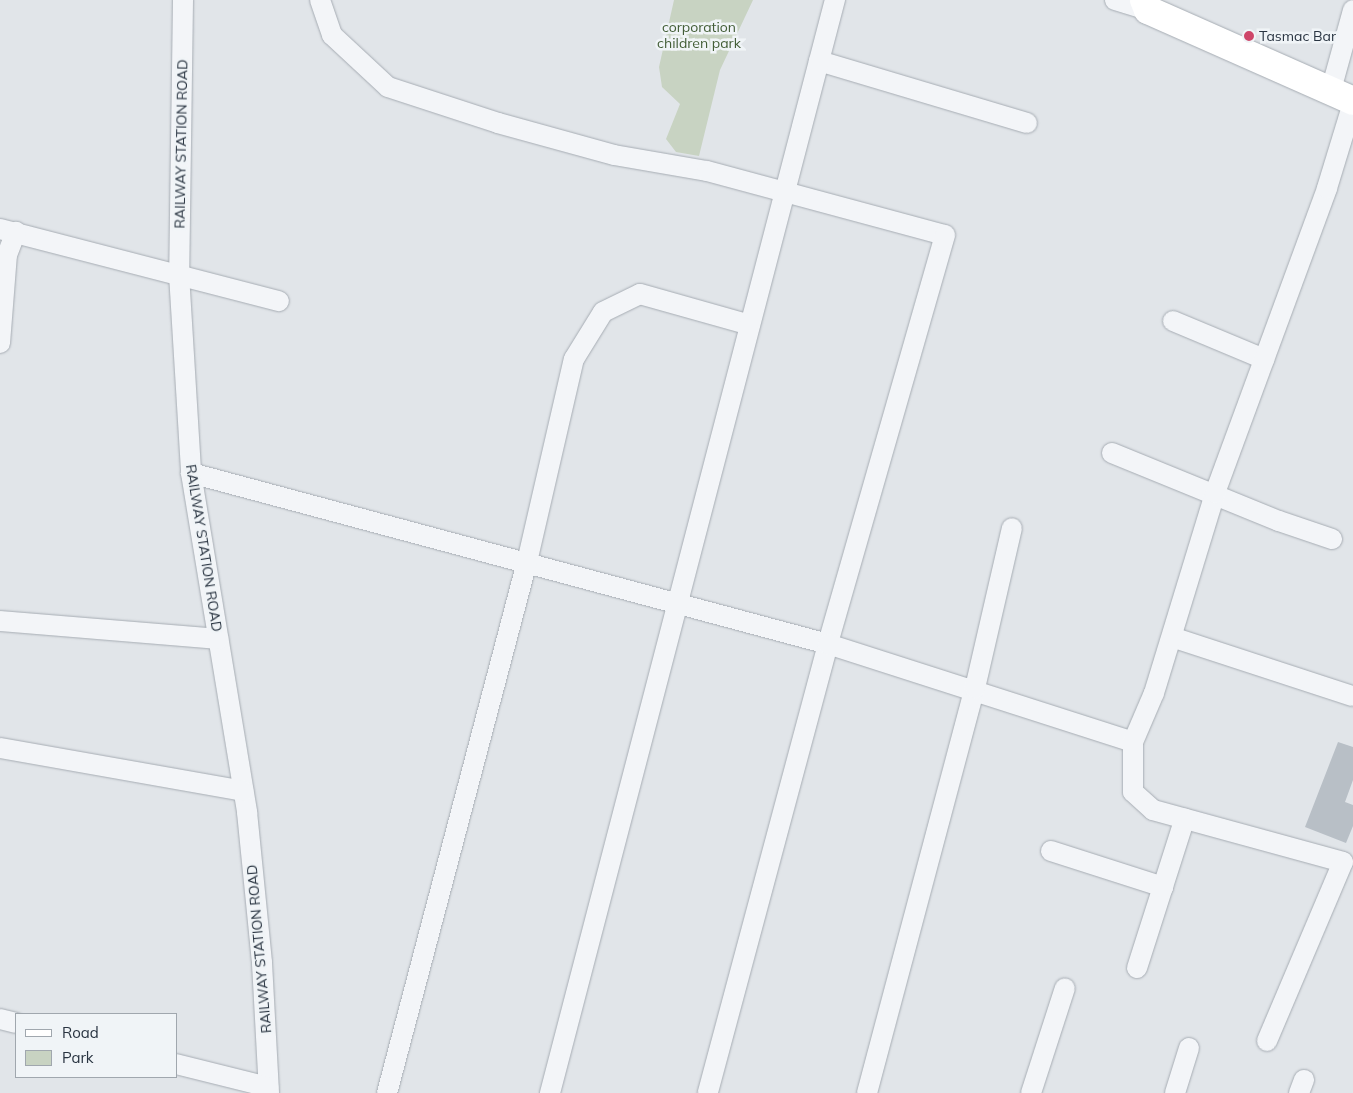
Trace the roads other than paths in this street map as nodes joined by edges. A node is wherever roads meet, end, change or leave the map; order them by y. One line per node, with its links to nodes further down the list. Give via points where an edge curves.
1 (183, 0): 12 (street, RAILWAY STATION ROAD)
2 (320, 0): 10 (street, via 332,35 388,87 498,124)
3 (835, 0): 7 (street)
4 (1115, 0): 5 (street)
5 (1146, 5): 8 (main road)
6 (1353, 10): 8 (street)
7 (819, 61): 9 (street); 10 (street)
8 (1346, 98): 17 (street, via 1327,188)
9 (1027, 123)
10 (785, 192): 15 (street); 28 (street, via 945,235)
11 (8, 230): 12 (street); 16 (street)
12 (179, 274): 13 (street); 19 (street, RAILWAY STATION ROAD)
13 (279, 301)
14 (1173, 321): 17 (street)
15 (750, 325): 23 (street, via 640,294 603,312 574,359); 24 (street)
16 (0, 343)
17 (1264, 359): 20 (street)
18 (1112, 452): 20 (street)
19 (191, 473): 23 (street); 27 (street, RAILWAY STATION ROAD)
20 (1215, 493): 22 (street, via 1279,522); 26 (street)
21 (1012, 528): 29 (street)
22 (1332, 539)
23 (527, 562): 24 (street); 45 (street)
24 (676, 605): 28 (street); 46 (street)
25 (0, 621): 27 (street)
26 (1172, 637): 30 (street); 31 (street, via 1154,693)
27 (218, 639): 33 (street, RAILWAY STATION ROAD)
28 (828, 644): 29 (street); 47 (street)
29 (975, 688): 31 (street); 48 (street)
30 (1353, 696)
31 (1133, 742): 34 (street, via 1133,792 1153,810)
32 (0, 748): 33 (street)
33 (243, 791): 44 (street, RAILWAY STATION ROAD, via 262,963)
34 (1185, 818): 36 (street); 41 (street, via 1343,862)
35 (1051, 851): 36 (street)
36 (1163, 887): 37 (street)
37 (1137, 968)
38 (1066, 988): 49 (street)
39 (0, 1019): 40 (street)
40 (15, 1023)
41 (1267, 1042)
42 (1189, 1048): 50 (street)
43 (178, 1065): 44 (street)
44 (269, 1090)
45 (387, 1093)
46 (550, 1093)
47 (708, 1093)
48 (868, 1093)
49 (1031, 1093)
50 (1175, 1093)

